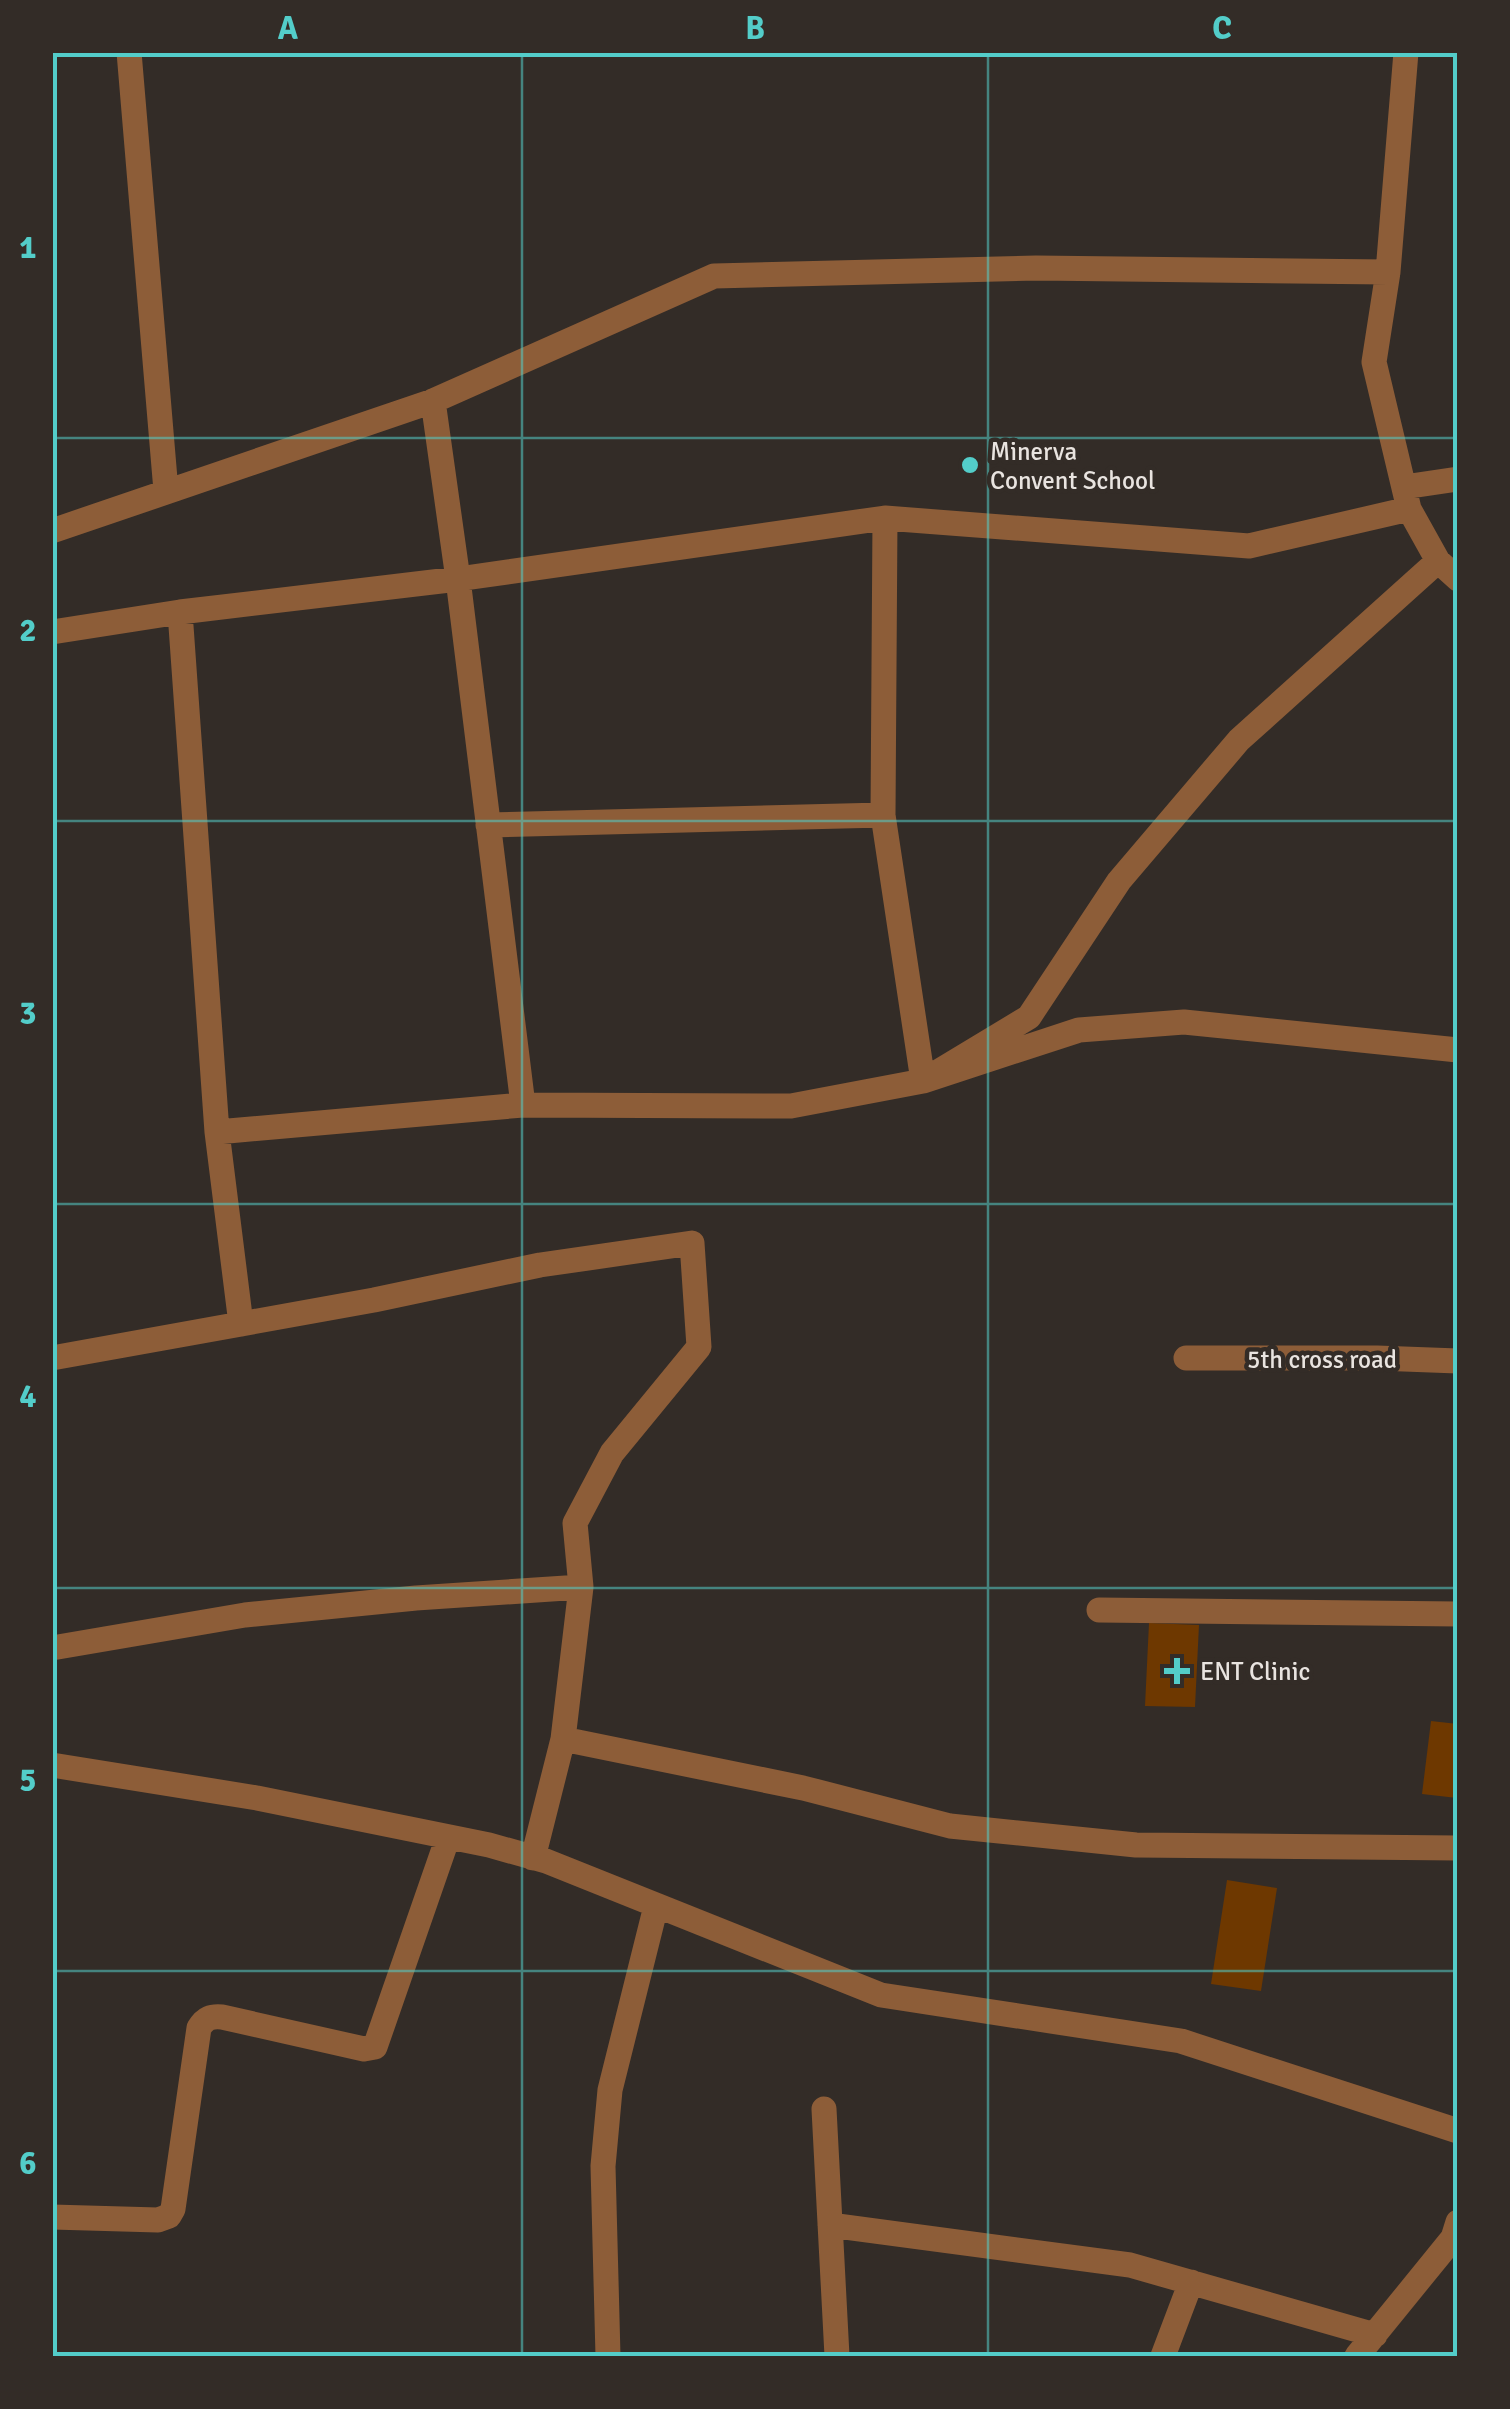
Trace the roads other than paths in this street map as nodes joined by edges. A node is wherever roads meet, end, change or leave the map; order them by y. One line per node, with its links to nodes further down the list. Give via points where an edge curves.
1 (129, 52): 6 (street)
2 (1406, 52): 3 (street)
3 (1388, 272): 4 (street, via 1036,268 714,276); 7 (street, via 1374,362)
4 (432, 400): 6 (street); 12 (street)
5 (1458, 479): 7 (street)
6 (166, 492): 9 (street)
7 (1407, 498): 8 (street, via 1249,546); 10 (street)
8 (885, 518): 12 (street); 15 (street)
9 (52, 531)
10 (1438, 561): 11 (street); 18 (street, via 1239,740 1119,881 1029,1017)
11 (1458, 578)
12 (458, 579): 13 (street); 16 (street)
13 (180, 612): 14 (street); 20 (street)
14 (52, 632)
15 (883, 815): 16 (street); 18 (street)
16 (488, 825): 19 (street)
17 (1458, 1050): 18 (street, via 1184,1022 1079,1030)
18 (924, 1080): 19 (street, via 791,1106)
19 (524, 1104): 20 (street)
20 (217, 1132): 21 (street)
21 (241, 1324): 22 (street); 25 (street, via 540,1264 692,1243 699,1347 612,1452 576,1524)
22 (52, 1358)
23 (1186, 1358): 24 (street, 5th cross road)
24 (1458, 1361)
25 (580, 1587): 28 (street, via 246,1615); 29 (street)
26 (1098, 1610): 27 (street)
27 (1458, 1614)
28 (52, 1648)
29 (563, 1739): 32 (street, via 950,1826 1136,1844); 33 (street)
30 (52, 1765): 31 (street)
31 (448, 1837): 33 (street); 37 (street, via 375,2046 212,2016 199,2028 169,2216)
32 (1458, 1848)
33 (539, 1860): 34 (street)
34 (656, 1906): 36 (street, via 881,1995 1181,2041); 42 (street, via 610,2090 603,2166)
35 (824, 2109): 39 (street)
36 (1458, 2132)
37 (52, 2217)
38 (1458, 2222): 41 (street)
39 (830, 2226): 40 (street, via 1130,2265); 43 (street)
40 (1191, 2282): 41 (street); 44 (street)
41 (1375, 2335): 45 (street)
42 (608, 2356)
43 (838, 2356)
44 (1163, 2356)
45 (1357, 2356)

